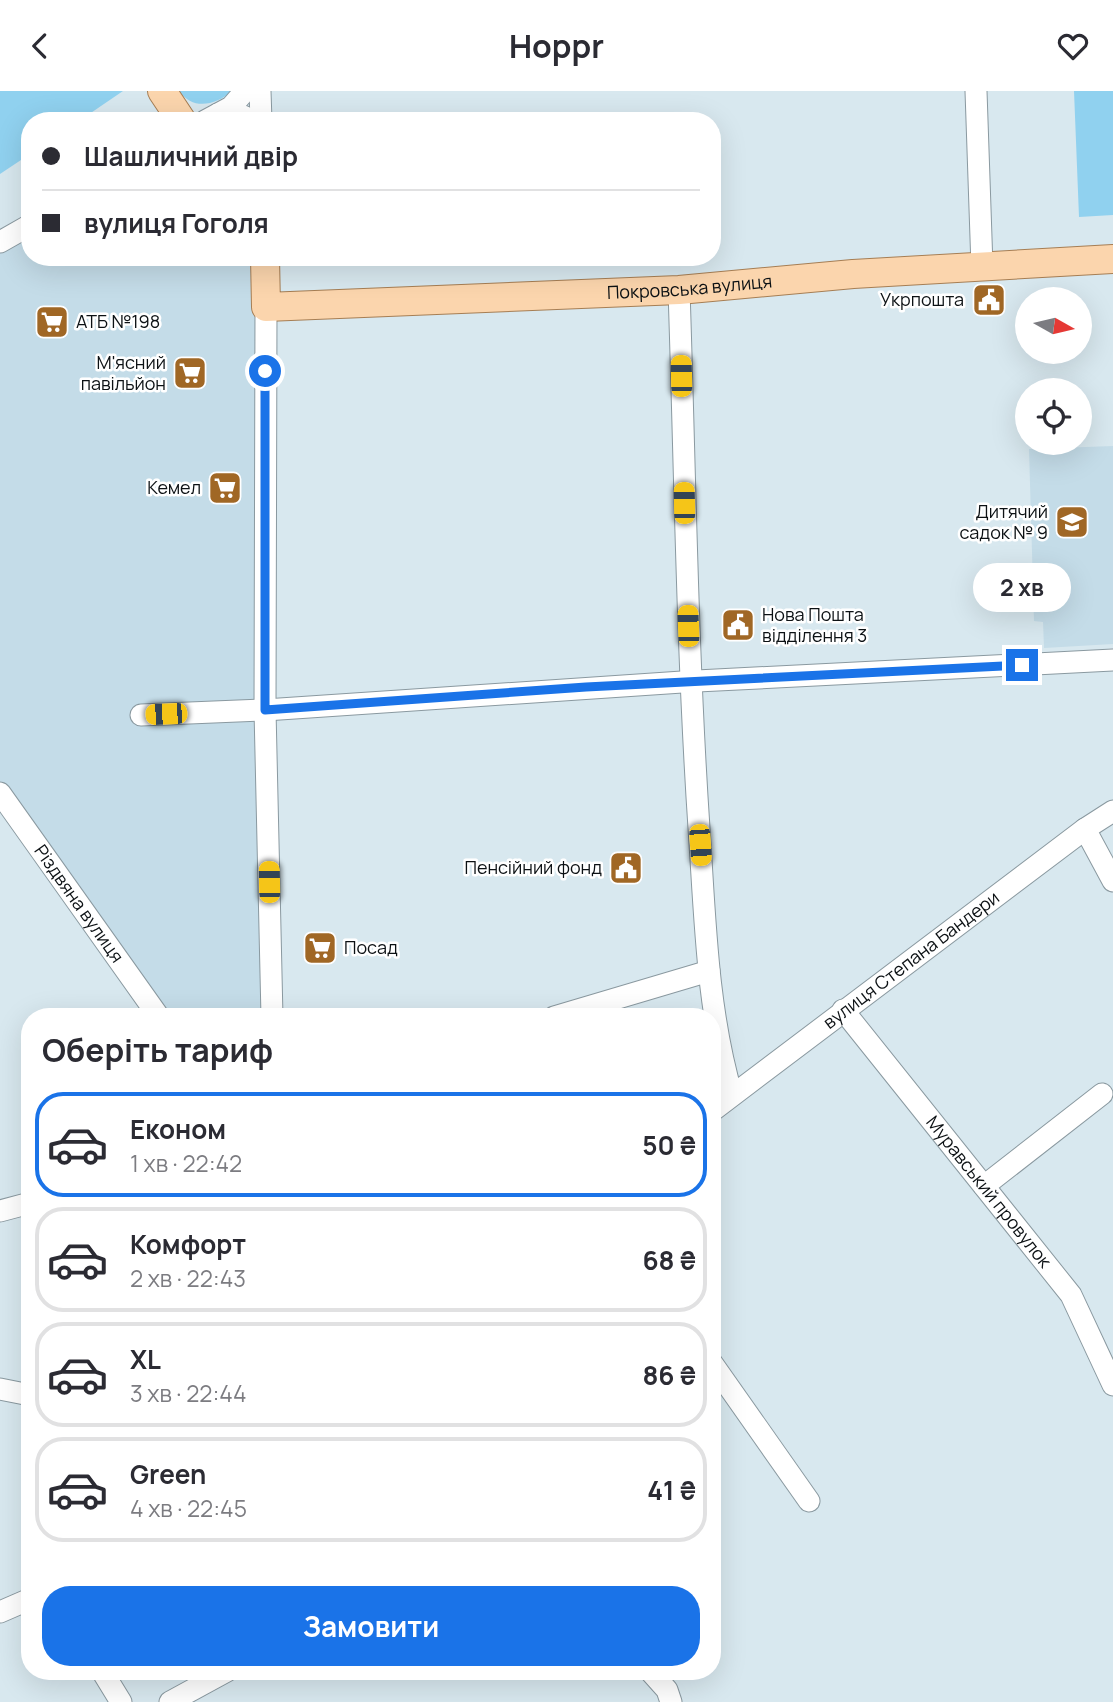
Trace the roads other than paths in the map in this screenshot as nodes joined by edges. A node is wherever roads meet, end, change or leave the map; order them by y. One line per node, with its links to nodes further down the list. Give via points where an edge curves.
1 (162, 91): 5 (main road)
2 (245, 91): 6 (street)
3 (260, 91): 7 (street)
4 (976, 91): 12 (street)
5 (176, 112)
6 (221, 112)
7 (261, 112)
8 (21, 230): 9 (street)
9 (0, 242)
10 (1113, 259): 12 (main road, Покровська вулиця)
11 (265, 266): 14 (main road)
12 (982, 267): 13 (main road, Покровська вулиця)
13 (679, 289): 14 (main road, Покровська вулиця); 16 (street)
14 (266, 307): 17 (street)
15 (1113, 660): 16 (street)
16 (690, 681): 17 (street); 23 (street)
17 (265, 710): 18 (street); 25 (street)
18 (141, 715)
19 (0, 793): 24 (street, Різдвяна вулиця)
20 (1113, 811): 21 (street, вулиця Степана Бандери)
21 (1085, 829): 22 (street); 28 (street, вулиця Степана Бандери)
22 (1113, 881)
23 (709, 971): 26 (street); 27 (street)
24 (153, 1008)
25 (272, 1008)
26 (584, 1008)
27 (715, 1008)
28 (843, 1010): 31 (street, вулиця Степана Бандери); 33 (street, Муравський провулок)
29 (721, 1048): 31 (street)
30 (1102, 1094): 33 (street)
31 (732, 1095): 32 (street, вулиця Степана Бандери)
32 (721, 1104)
33 (984, 1186): 37 (street, Муравський провулок, via 1071,1295)
34 (21, 1205): 35 (street)
35 (0, 1211)
36 (721, 1376): 40 (street)
37 (1113, 1385)
38 (0, 1388): 39 (street)
39 (21, 1393)
40 (809, 1501)
41 (21, 1603): 42 (street)
42 (0, 1612)
43 (108, 1680): 46 (street)
44 (210, 1680): 47 (street)
45 (658, 1680): 48 (street)
46 (121, 1702)
47 (170, 1702)
48 (671, 1702)

